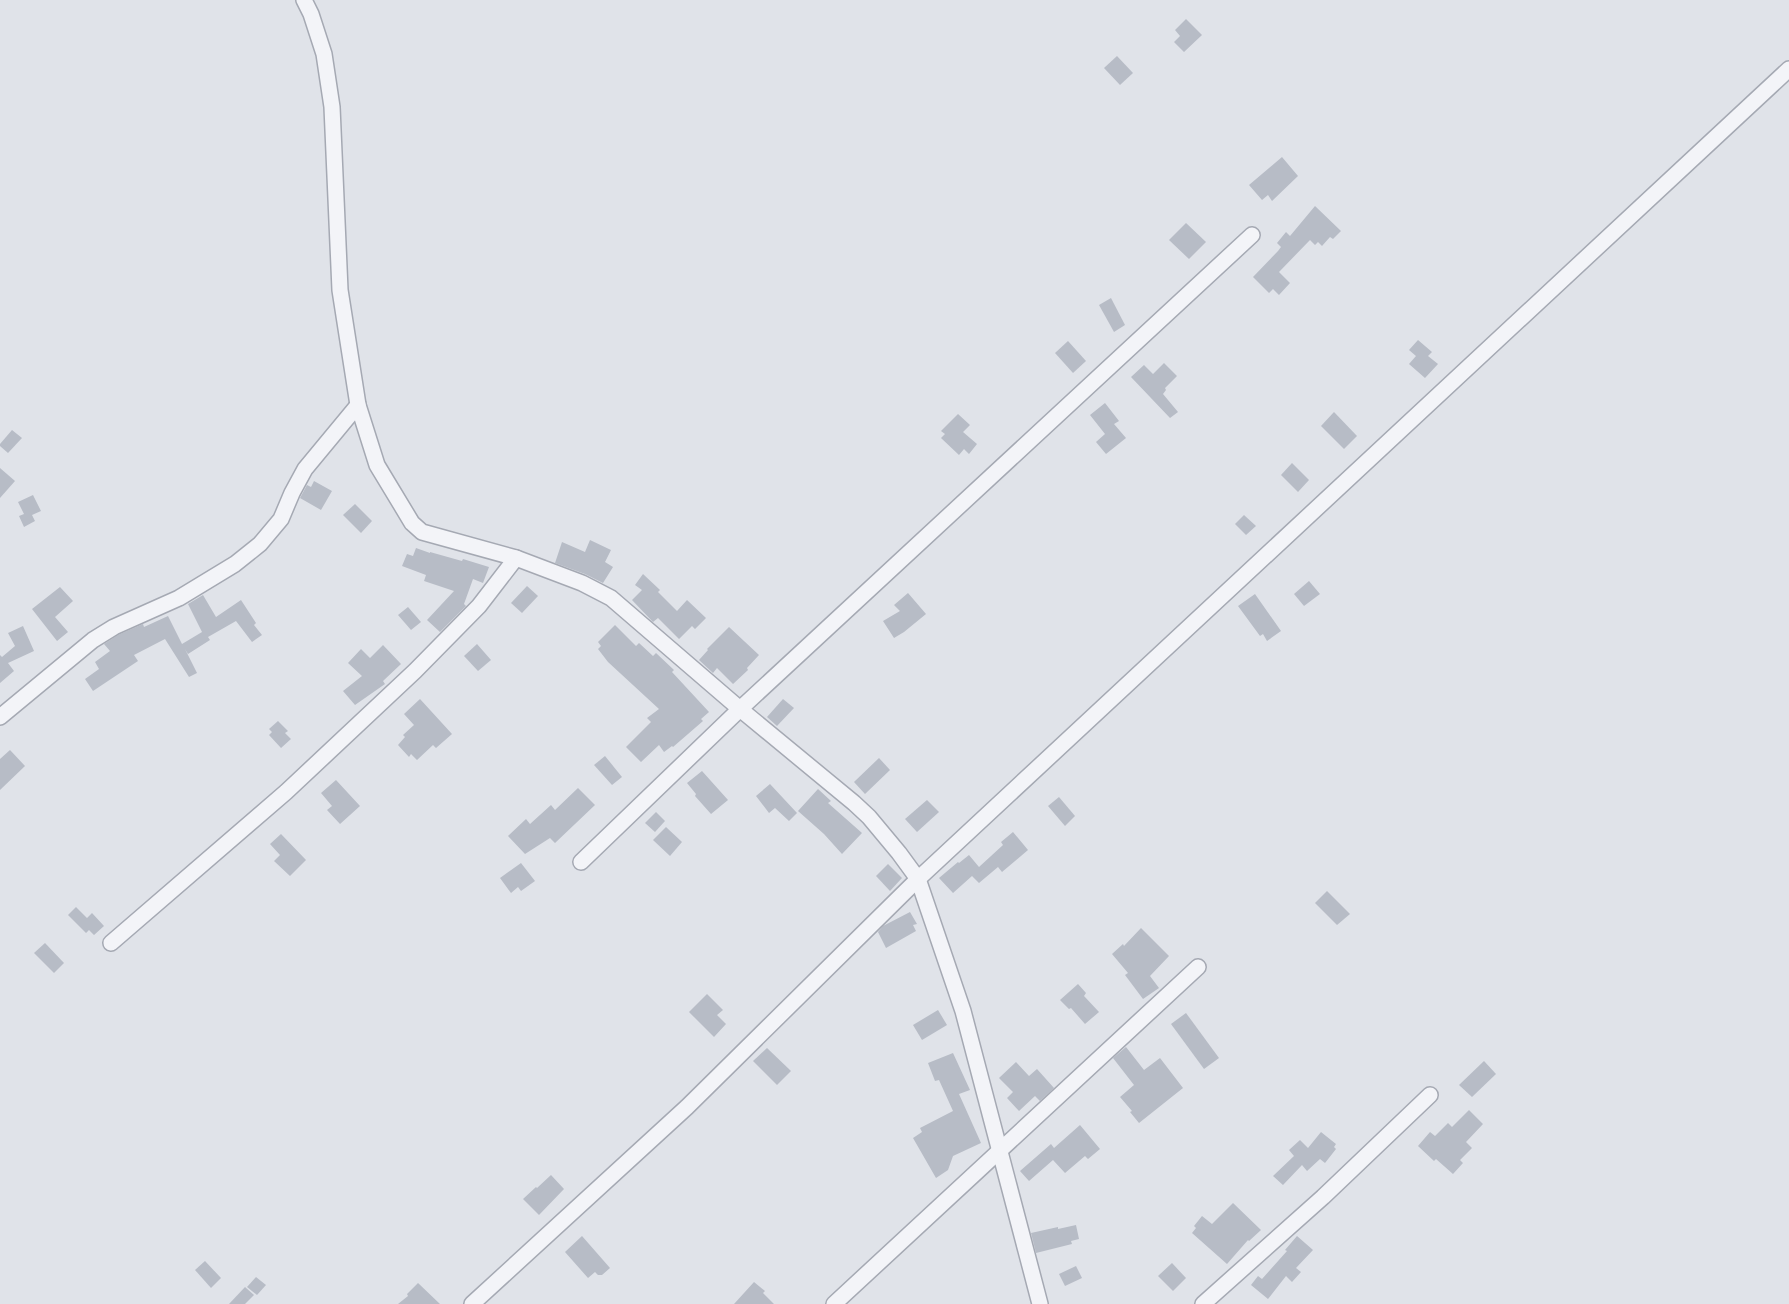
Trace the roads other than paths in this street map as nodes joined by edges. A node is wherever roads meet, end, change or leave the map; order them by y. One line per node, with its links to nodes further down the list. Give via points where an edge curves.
1 (304, 0): 4 (street, via 324,54 332,107 340,290)
2 (1789, 69): 9 (street)
3 (1252, 235): 6 (street)
4 (358, 405): 5 (street, via 377,465 412,523 422,532); 7 (street, via 305,469 281,519 260,544 235,564 179,598 93,640)
5 (516, 558): 6 (street, via 582,583 611,598); 10 (street, via 479,606 415,671 286,792)
6 (740, 709): 8 (street); 9 (street, via 854,802)
7 (0, 717)
8 (581, 862)
9 (918, 878): 13 (street, via 963,1011); 14 (street, via 686,1107)
10 (111, 943)
11 (1198, 967): 13 (street)
12 (1430, 1095): 17 (street, via 1323,1197)
13 (1000, 1150): 15 (street); 16 (street)
14 (472, 1304)
15 (834, 1304)
16 (1040, 1304)
17 (1203, 1304)

